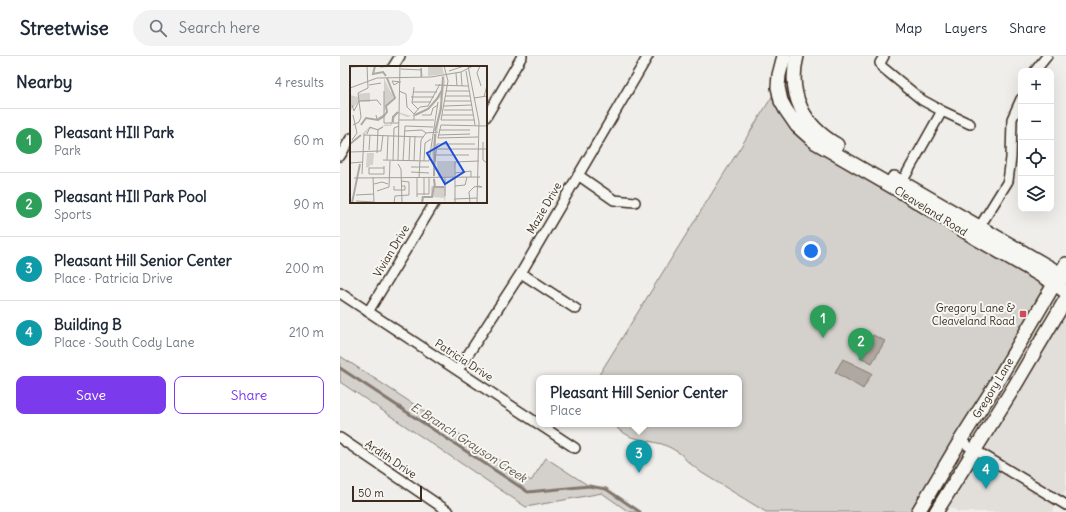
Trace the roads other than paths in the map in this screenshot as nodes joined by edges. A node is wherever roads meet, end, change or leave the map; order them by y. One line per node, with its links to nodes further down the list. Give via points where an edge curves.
1 (400, 56): 8 (street)
2 (522, 56): 14 (street)
3 (648, 56): 18 (street, Mazie Drive)
4 (784, 56): 11 (street, via 778,75)
5 (797, 56): 10 (street, Cleaveland Road)
6 (884, 56): 13 (street, via 880,63 882,67 922,100)
7 (1047, 56): 9 (street)
8 (394, 66)
9 (1037, 68)
10 (794, 85): 11 (street); 19 (street, Cleaveland Road, via 801,109 820,134)
11 (778, 87): 22 (street, Cleaveland Road, via 786,110 797,126 815,142)
12 (1019, 104): 22 (street, via 1012,118 1008,181)
13 (942, 111): 15 (street); 19 (street)
14 (487, 115)
15 (970, 124)
16 (350, 140): 17 (street)
17 (340, 156)
18 (578, 175): 20 (street, via 614,200); 23 (street, Mazie Drive)
19 (902, 182): 22 (street, Cleaveland Road)
20 (635, 202)
21 (434, 203): 29 (street, Vivian Drive)
22 (977, 232): 24 (street, Cleaveland Road)
23 (521, 273): 28 (street); 30 (street, Mazie Drive)
24 (1062, 275): 25 (street, Cleaveland Road); 34 (street, Gregory Lane)
25 (1066, 292)
26 (340, 293): 29 (street, Patricia Drive)
27 (1066, 299): 36 (street, Gregory Lane)
28 (576, 309)
29 (368, 312): 30 (street, Patricia Drive)
30 (458, 370): 31 (street, Patricia Drive)
31 (536, 422)
32 (544, 427): 35 (street, Patricia Drive)
33 (340, 438): 38 (street, Ardith Drive)
34 (960, 441): 36 (street); 39 (street, Gregory Lane)
35 (575, 448)
36 (975, 450): 37 (street); 40 (street, Gregory Lane)
37 (1066, 505)
38 (449, 512)
39 (918, 512)
40 (936, 512)

